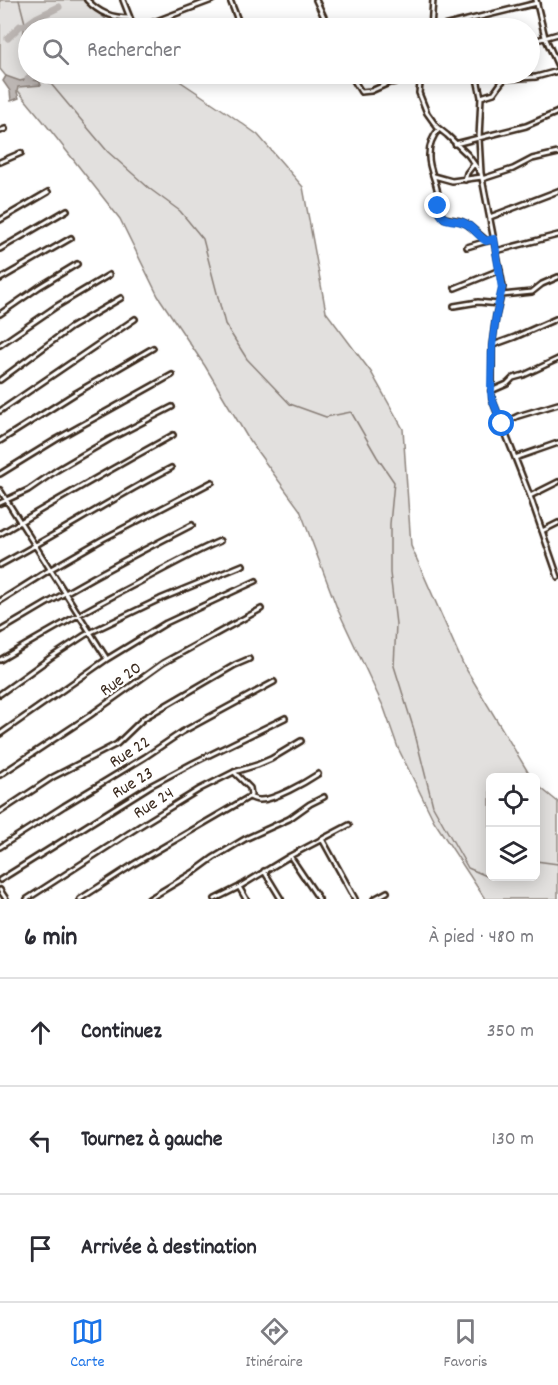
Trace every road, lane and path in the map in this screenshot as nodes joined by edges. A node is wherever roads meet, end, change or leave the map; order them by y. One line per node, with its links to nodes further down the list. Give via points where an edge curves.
1 (87, 0): 8 (street, via 105,14)
2 (123, 0): 8 (street)
3 (212, 0): 9 (street)
4 (230, 0): 10 (street)
5 (316, 0): 11 (street)
6 (433, 0): 12 (street)
7 (536, 2): 13 (street); 15 (street)
8 (130, 18)
9 (164, 18)
10 (237, 18)
11 (324, 18)
12 (432, 18)
13 (474, 18)
14 (558, 34): 15 (street)
15 (545, 37): 16 (street); 17 (street)
16 (540, 39)
17 (558, 66)
18 (558, 71): 19 (street)
19 (540, 76)
20 (356, 84): 21 (street, via 361,92)
21 (389, 84)
22 (419, 84): 28 (street, via 419,96)
23 (478, 84): 25 (street)
24 (500, 84): 25 (street, via 494,93)
25 (480, 97): 30 (street)
26 (558, 112): 30 (street, via 526,126)
27 (5, 129): 29 (street)
28 (440, 129): 31 (street); 36 (street, via 429,157)
29 (0, 131)
30 (479, 138): 31 (street); 37 (street)
31 (455, 144): 35 (street)
32 (21, 153): 34 (street)
33 (558, 153): 37 (street, via 532,159 513,170)
34 (0, 162)
35 (474, 164): 37 (street); 38 (street)
36 (434, 176): 38 (street); 47 (street, via 441,215 467,224)
37 (482, 176): 38 (street); 42 (street)
38 (465, 180)
39 (558, 191): 42 (street)
40 (48, 192): 43 (street)
41 (67, 210): 49 (street)
42 (490, 217): 46 (street)
43 (0, 220)
44 (558, 235): 50 (street)
45 (71, 238): 55 (street)
46 (494, 239): 47 (street); 50 (street)
47 (486, 241): 48 (street)
48 (466, 247)
49 (0, 249)
50 (496, 251): 52 (street)
51 (77, 264): 61 (street)
52 (500, 270): 56 (street); 57 (street)
53 (109, 275): 64 (street)
54 (558, 277): 57 (street, via 532,292)
55 (0, 279)
56 (455, 288)
57 (502, 295): 59 (street)
58 (121, 298): 69 (street, via 70,328)
59 (499, 304): 60 (street); 65 (street)
60 (454, 306)
61 (0, 314)
62 (558, 318): 65 (street)
63 (135, 319): 73 (street)
64 (0, 345)
65 (492, 346): 70 (street)
66 (153, 348): 76 (street)
67 (558, 359): 70 (street)
68 (172, 375): 80 (street)
69 (0, 380)
70 (491, 391): 74 (street)
71 (558, 404): 74 (street)
72 (172, 407): 85 (street)
73 (0, 411)
74 (502, 424): 78 (street)
75 (173, 435): 87 (street)
76 (0, 441)
77 (558, 443): 78 (street)
78 (515, 458): 84 (street)
79 (171, 468): 93 (street)
80 (0, 474)
81 (212, 482): 96 (street)
82 (558, 482): 84 (street)
83 (0, 490): 85 (street)
84 (530, 496): 90 (street)
85 (6, 500): 86 (street); 87 (street)
86 (0, 503)
87 (20, 522): 91 (street); 93 (street)
88 (558, 523): 90 (street)
89 (192, 525): 99 (street)
90 (542, 531): 97 (street)
91 (0, 534)
92 (220, 541): 102 (street)
93 (34, 545): 95 (street); 96 (street)
94 (243, 564): 104 (street)
95 (0, 565)
96 (51, 569): 99 (street); 100 (street)
97 (558, 577)
98 (256, 581): 106 (street, via 166,623)
99 (66, 593): 102 (street); 103 (street)
100 (0, 601)
101 (261, 609): 115 (street, Rue 20, via 163,663)
102 (80, 615): 104 (street); 107 (street)
103 (0, 631)
104 (92, 633): 106 (street); 109 (street)
105 (249, 658): 118 (street, via 144,718 117,744 49,780)
106 (107, 659): 111 (street)
107 (0, 660)
108 (274, 682): 121 (street, Rue 22, via 182,732)
109 (0, 694)
110 (285, 718): 124 (street, Rue 23, via 150,786)
111 (0, 734)
112 (301, 741): 113 (street, Rue 24, via 271,759)
113 (234, 772): 116 (street, via 250,788); 129 (street, Rue 24, via 167,809)
114 (318, 774): 116 (street, via 266,799)
115 (0, 775)
116 (249, 797): 130 (street)
117 (324, 797): 131 (street, via 245,839)
118 (0, 812)
119 (349, 825): 120 (street)
120 (322, 839): 122 (street); 136 (street)
121 (0, 847)
122 (290, 856): 123 (street); 135 (street)
123 (264, 871): 125 (street); 134 (street)
124 (0, 880)
125 (238, 886): 132 (street); 133 (street)
126 (0, 890): 128 (street)
127 (387, 892): 137 (street)
128 (6, 899)
129 (27, 899)
130 (80, 899)
131 (149, 899)
132 (214, 899)
133 (246, 899)
134 (281, 899)
135 (319, 899)
136 (355, 899)
137 (374, 899)

